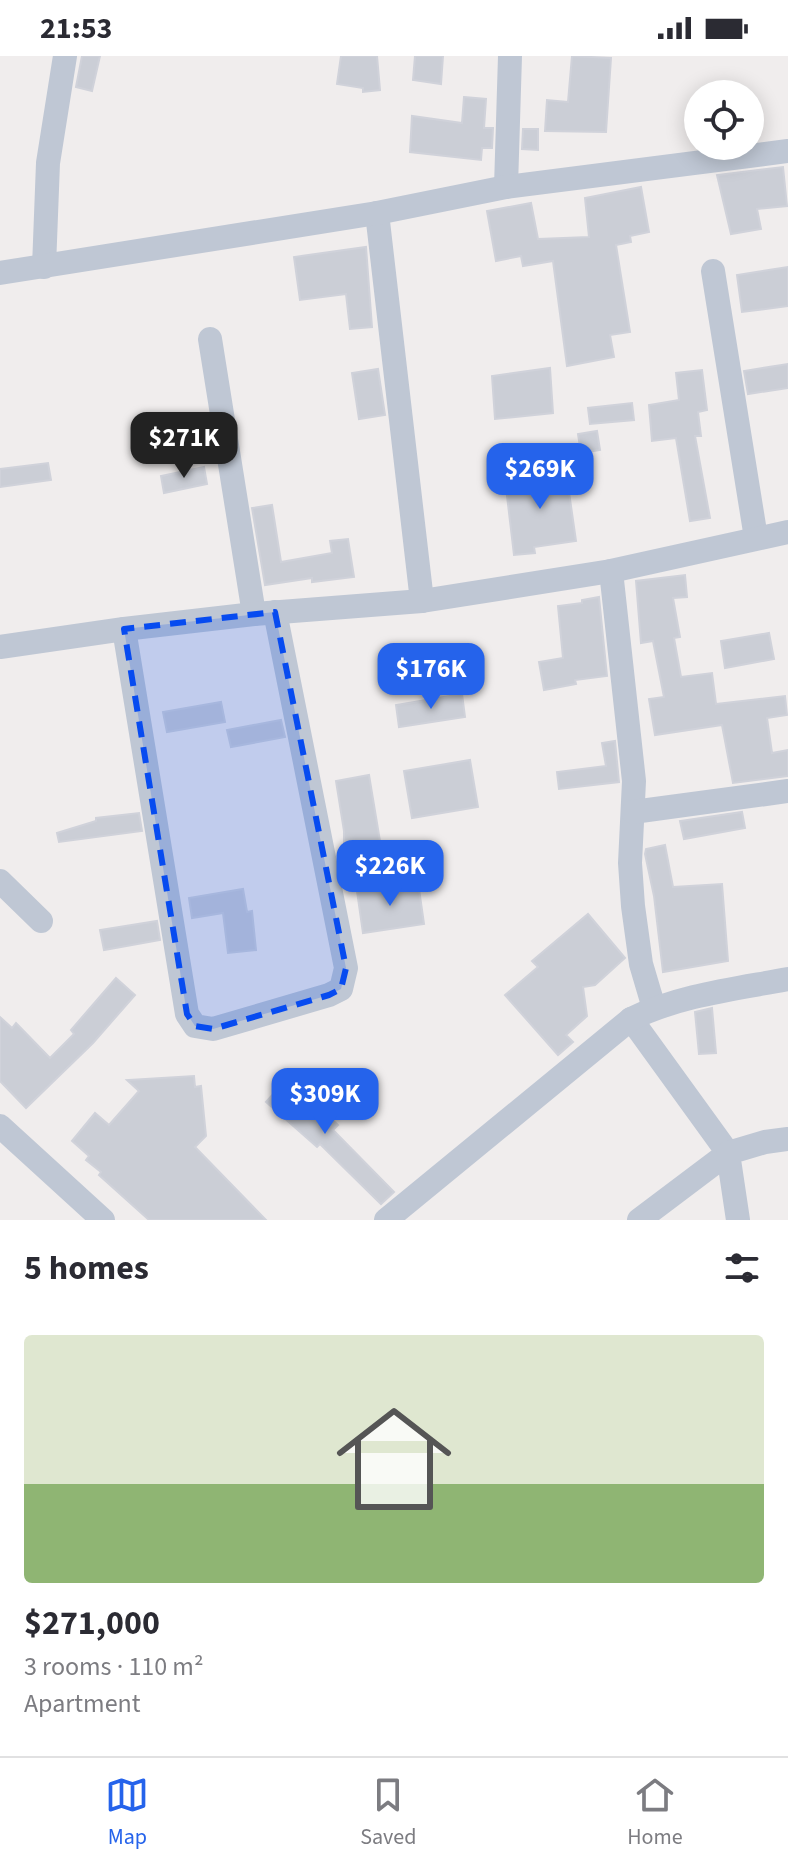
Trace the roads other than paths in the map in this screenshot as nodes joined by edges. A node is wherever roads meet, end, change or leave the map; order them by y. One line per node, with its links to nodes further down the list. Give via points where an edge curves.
1 (65, 56): 6 (street, via 48,163)
2 (510, 56): 4 (street)
3 (788, 151): 4 (street)
4 (506, 187): 5 (street)
5 (377, 213): 6 (street); 13 (street)
6 (44, 267): 8 (street)
7 (713, 271): 11 (street)
8 (0, 273)
9 (210, 339): 14 (street)
10 (788, 532): 11 (street)
11 (756, 538): 12 (street)
12 (611, 571): 13 (street); 18 (street)
13 (422, 601): 14 (street)
14 (264, 613): 15 (street); 15 (street, via 346,968 341,989 329,995 213,1029 195,1026 187,1014)
15 (124, 629): 16 (street)
16 (0, 647)
17 (788, 791): 18 (street)
18 (633, 812): 22 (street, via 633,906)
19 (0, 881): 20 (street)
20 (41, 921)
21 (788, 979): 22 (street)
22 (654, 1008): 23 (street)
23 (631, 1019): 26 (street); 28 (street)
24 (0, 1126): 27 (street)
25 (788, 1139): 26 (street)
26 (728, 1153): 29 (street); 30 (street)
27 (103, 1220)
28 (386, 1220)
29 (639, 1220)
30 (738, 1220)

